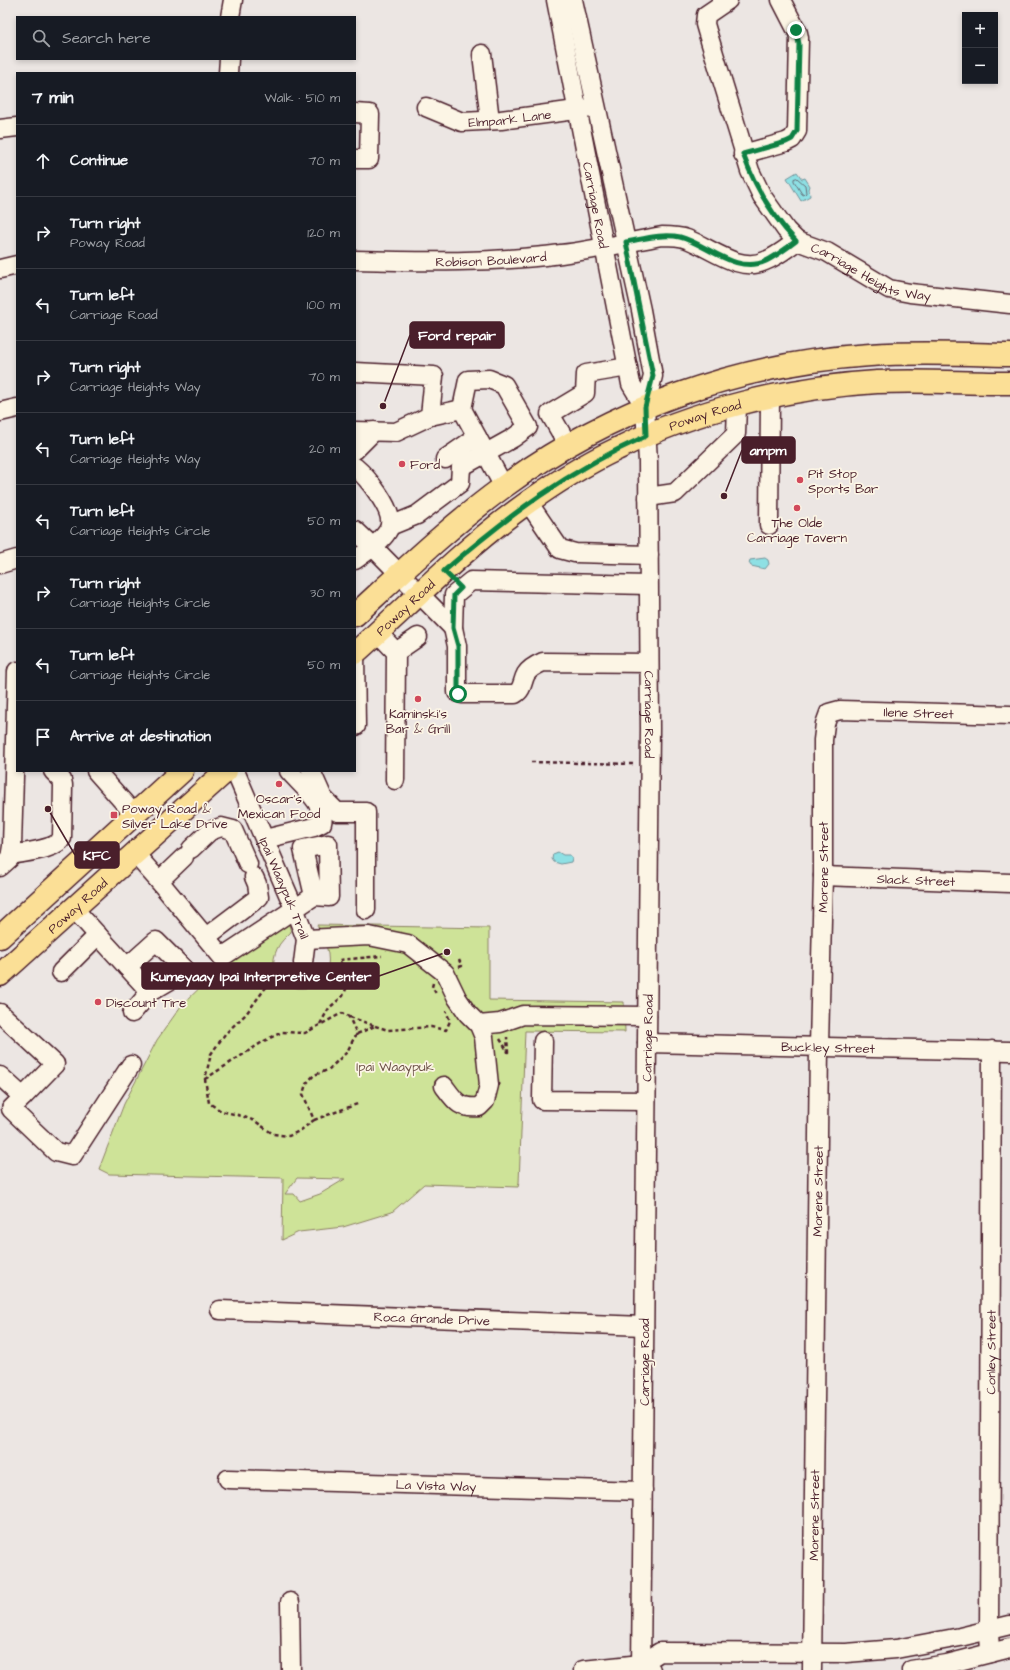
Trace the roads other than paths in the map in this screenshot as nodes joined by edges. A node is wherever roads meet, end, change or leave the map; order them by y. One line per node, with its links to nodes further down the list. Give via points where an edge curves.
1 (233, 0): 6 (street)
2 (556, 0): 11 (street, Carriage Road)
3 (573, 0): 11 (street, Carriage Road)
4 (728, 0): 16 (street, via 708,13 705,24)
5 (781, 0): 16 (street, via 799,38 797,131 792,139 786,142)
6 (230, 16)
7 (482, 54): 13 (street)
8 (229, 60): 9 (street)
9 (228, 72)
10 (426, 107): 13 (street, Elmpark Lane, via 462,122)
11 (587, 109): 13 (street, Elmpark Lane); 19 (street, Carriage Road); 20 (street, Carriage Road)
12 (356, 113): 17 (street, via 370,114 369,159)
13 (490, 120)
14 (16, 127): 15 (street)
15 (0, 129)
16 (743, 154): 18 (street, via 762,196)
17 (356, 159)
18 (796, 241): 19 (street, Carriage Heights Way, via 757,264 730,260 679,237 662,236); 24 (street, Carriage Heights Way, via 827,252 889,288 910,293)
19 (626, 242): 20 (street, Robison Boulevard); 31 (street, Carriage Road, via 653,376)
20 (605, 247): 21 (street, Robison Boulevard, via 506,260); 26 (street, Carriage Road)
21 (356, 260)
22 (16, 265): 23 (street)
23 (0, 269)
24 (1010, 304)
25 (1010, 355): 31 (main road, Poway Road, via 870,355 764,369 682,393)
26 (628, 367): 31 (street, Carriage Road, via 631,384); 40 (street, via 586,374 585,393 550,414)
27 (356, 372): 35 (street, via 434,376)
28 (1010, 384): 29 (main road, Poway Road, via 876,382)
29 (770, 397): 30 (main road, Poway Road); 48 (street)
30 (737, 405): 38 (main road, Poway Road); 46 (street, via 736,434 674,493)
31 (645, 407): 38 (street, Carriage Road); 40 (main road, Poway Road)
32 (16, 408): 34 (street)
33 (462, 409): 35 (street); 39 (street); 42 (street, via 468,380 489,378 504,385 528,427)
34 (0, 412)
35 (430, 416): 37 (street, via 396,432)
36 (356, 431): 37 (street)
37 (374, 432): 41 (street)
38 (646, 436): 46 (street, Carriage Road); 47 (main road, Poway Road, via 601,457)
39 (477, 437): 42 (street); 43 (street)
40 (568, 445): 45 (main road, Poway Road)
41 (356, 449)
42 (486, 453): 45 (street); 49 (street, via 461,467 460,483 416,515)
43 (446, 459)
44 (356, 468): 49 (street, via 371,484 390,515)
45 (504, 487): 57 (main road, Poway Road)
46 (648, 497): 52 (street, Carriage Road)
47 (528, 502): 52 (street, via 560,549 565,552); 56 (main road, Poway Road)
48 (770, 525)
49 (390, 526): 51 (street)
50 (356, 531): 51 (street)
51 (373, 547): 54 (street); 57 (street)
52 (649, 555): 58 (street, Carriage Road)
53 (16, 559): 55 (street)
54 (356, 559)
55 (0, 564)
56 (444, 571): 59 (street); 60 (main road, Poway Road)
57 (400, 574): 60 (street); 61 (main road, Poway Road)
58 (648, 585): 59 (street, via 475,580); 67 (street, Carriage Road)
59 (461, 588): 62 (street, via 454,595)
60 (420, 593): 62 (street); 63 (main road, Poway Road)
61 (356, 614)
62 (453, 628): 67 (street, via 458,646 457,692 462,694 515,694 525,675 542,662)
63 (378, 633): 65 (main road, Poway Road); 66 (street)
64 (418, 637): 66 (street)
65 (356, 652)
66 (396, 652): 81 (street)
67 (649, 663): 104 (street, Carriage Road)
68 (16, 682): 71 (street)
69 (829, 714): 70 (street, Ilene Street, via 840,710); 86 (street, Morene Street, via 823,740)
70 (1010, 715)
71 (7, 733): 72 (street)
72 (15, 756): 85 (street)
73 (54, 772): 85 (street, via 63,784 62,838 53,846)
74 (97, 772): 82 (street)
75 (109, 772): 82 (street)
76 (181, 772): 82 (main road)
77 (225, 772): 84 (main road, Poway Road)
78 (235, 772): 83 (street, Ipai Waaypuk Trail)
79 (290, 772): 83 (street, via 319,805 323,813 322,823 314,828)
80 (311, 772): 92 (street, via 323,798 337,812 366,812)
81 (395, 780)
82 (137, 812): 94 (main road)
83 (265, 839): 90 (street, Ipai Waaypuk Trail)
84 (135, 854): 87 (street); 91 (main road, Poway Road)
85 (5, 861)
86 (823, 876): 88 (street, Slack Street); 108 (street, Morene Street)
87 (159, 881): 95 (street); 95 (street, via 210,831 221,827 233,830 258,884 259,897)
88 (1010, 883)
89 (314, 896): 90 (street)
90 (294, 908): 95 (street, via 222,957); 96 (street, Ipai Waaypuk Trail)
91 (74, 909): 93 (street); 100 (main road, Poway Road)
92 (366, 910)
93 (98, 935): 98 (street); 99 (street)
94 (0, 937)
95 (206, 937)
96 (306, 939): 97 (street, Ipai Waaypuk Trail); 105 (street, via 369,936 408,944 445,973 456,998)
97 (303, 962)
98 (127, 967): 101 (street); 101 (street, via 156,941 186,971)
99 (61, 972)
100 (0, 975)
101 (150, 992): 103 (street)
102 (0, 1013): 114 (street, via 55,1064)
103 (132, 1013)
104 (647, 1016): 105 (street, via 522,1014 500,1023); 107 (street, Carriage Road)
105 (479, 1025): 112 (street, via 484,1037 489,1085 485,1101 479,1107 468,1108 456,1103)
106 (542, 1042): 113 (street, via 542,1100)
107 (647, 1043): 108 (street, Buckley Street); 113 (street, Carriage Road)
108 (819, 1046): 109 (street, Buckley Street); 124 (street, Morene Street)
109 (1001, 1050): 121 (street, Conley Street)
110 (131, 1065): 114 (street, via 72,1156 56,1152)
111 (0, 1076): 114 (street)
112 (444, 1086)
113 (646, 1101): 116 (street, Carriage Road)
114 (11, 1109)
115 (220, 1310): 116 (street, Roca Grande Drive)
116 (644, 1326): 118 (street, Carriage Road)
117 (228, 1479): 118 (street, La Vista Way)
118 (643, 1491): 125 (street, Carriage Road)
119 (290, 1602): 126 (street)
120 (1010, 1625): 121 (street)
121 (989, 1631): 123 (street, Conley Street); 124 (street, via 896,1649 846,1653)
122 (1010, 1648): 123 (street)
123 (990, 1653): 128 (street)
124 (812, 1662): 125 (street, via 660,1652)
125 (645, 1668): 127 (street)
126 (291, 1670)
127 (583, 1670)
128 (911, 1670)

